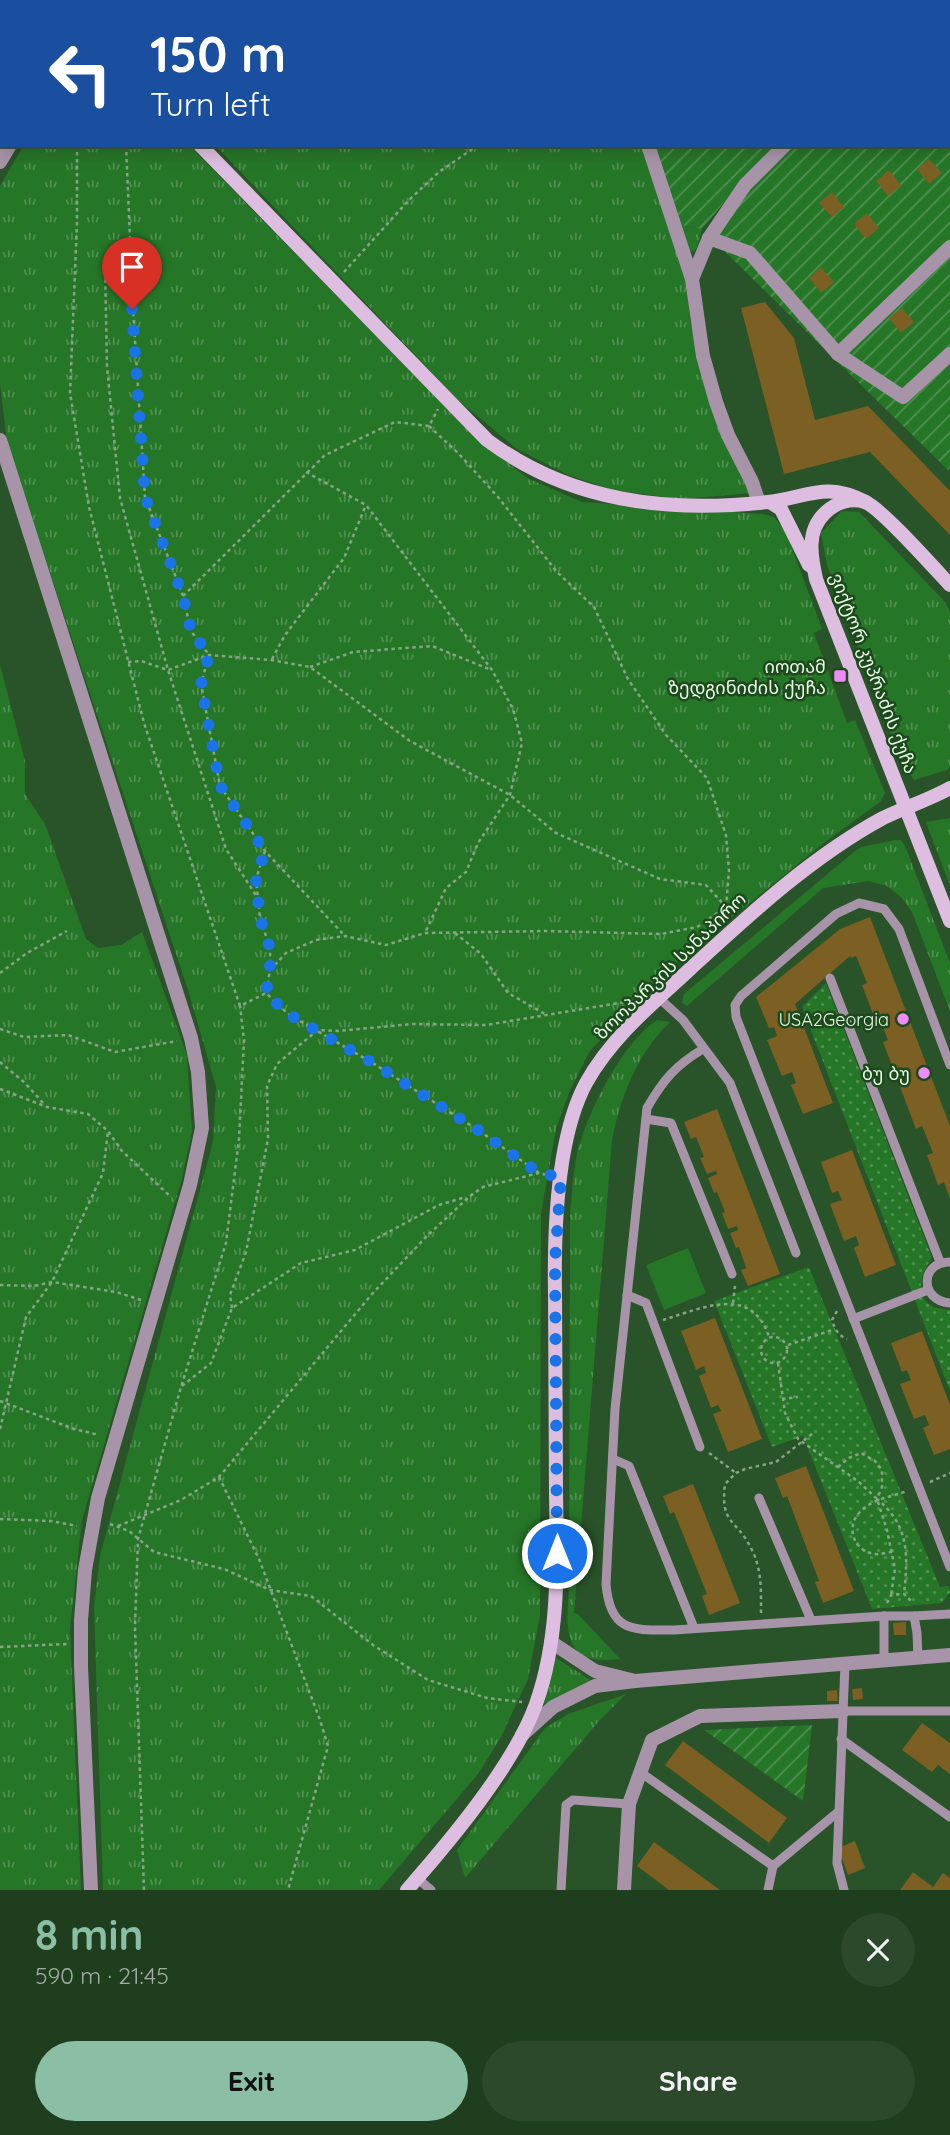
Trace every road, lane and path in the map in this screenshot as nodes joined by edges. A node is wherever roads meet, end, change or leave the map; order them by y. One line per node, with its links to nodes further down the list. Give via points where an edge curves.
1 (77, 147): 26 (path, via 70,393 89,507)
2 (126, 147): 8 (path)
3 (202, 147): 11 (main road)
4 (475, 147): 11 (path, via 408,201)
5 (649, 147): 10 (street)
6 (783, 147): 7 (street, via 745,185)
7 (709, 237): 10 (street); 12 (street, via 750,253)
8 (130, 242): 23 (path, via 145,497); 28 (path, via 105,263 114,453 120,498)
9 (950, 247): 12 (street)
10 (692, 279): 18 (street, via 703,356 716,402 728,435)
11 (334, 283): 14 (main road)
12 (838, 354): 13 (street, via 903,397)
13 (950, 354)
14 (444, 396): 15 (path); 18 (main road, via 487,440 554,480 647,504 708,507)
15 (429, 426): 17 (path, via 395,422 325,455); 35 (path, via 498,497 557,572 594,607 628,679 666,735 707,778 726,835)
16 (0, 440): 51 (street)
17 (306, 472): 20 (path); 23 (path)
18 (765, 502): 19 (main road, via 835,491); 21 (main road, via 781,509)
19 (866, 502): 21 (main road, ვიქტორ კუპრაძის ქუჩა, via 854,500 823,514 811,538); 22 (main road)
20 (366, 505): 25 (path, via 344,558); 29 (path)
21 (816, 579): 32 (main road, ვიქტორ კუპრაძის ქუჩა)
22 (950, 585)
23 (183, 596): 24 (path, via 191,631)
24 (209, 655): 25 (path); 28 (path); 33 (path, via 201,684 220,786)
25 (271, 660): 27 (path)
26 (128, 662): 28 (path, via 141,661); 47 (path, via 144,723)
27 (310, 667): 29 (path, via 353,652 432,646); 31 (path, via 410,741)
28 (168, 670): 34 (path, via 226,849)
29 (492, 670): 31 (path, via 513,709 522,743)
30 (950, 788): 32 (main road, ზოოპარკის სანაპირო)
31 (510, 795): 35 (path, via 556,833 660,878 706,885); 40 (path, via 466,872 446,887)
32 (906, 808): 36 (main road, ზოოპარკის სანაპირო, via 841,844); 37 (main road, ვიქტორ კუპრაძის ქუჩა)
33 (265, 851): 34 (path, via 256,879); 41 (path)
34 (257, 897): 42 (path, via 270,948)
35 (726, 907): 36 (path); 39 (path, via 698,927 661,934)
36 (752, 913): 46 (main road, ზოოპარკის სანაპირო)
37 (950, 921)
38 (67, 931): 43 (path)
39 (454, 932): 40 (path); 48 (path, via 481,954 508,993)
40 (425, 933): 41 (path, via 386,945)
41 (345, 936): 42 (path, via 316,940 286,953)
42 (270, 970): 45 (path)
43 (0, 973)
44 (830, 978): 64 (lane)
45 (266, 993): 47 (path); 50 (path, via 288,1014)
46 (659, 998): 48 (path); 52 (lane, via 683,1020); 60 (main road, ზოოპარკის სანაპირო, via 610,1047 585,1085)
47 (240, 1006): 80 (path, via 244,1040 239,1139 226,1243)
48 (545, 1014): 50 (path, via 486,1025)
49 (0, 1030): 51 (path, via 24,1037 68,1035 115,1052)
50 (318, 1030): 59 (path); 73 (path, via 277,1064 267,1086 268,1139 246,1252 230,1295)
51 (191, 1038): 62 (street, via 202,1128)
52 (703, 1049): 57 (lane, via 681,1062 657,1091); 63 (lane, via 730,1083)
53 (0, 1062): 56 (path)
54 (950, 1065): 74 (lane, via 899,929 884,909 859,903 836,914 735,1005 740,1029)
55 (0, 1089): 56 (path)
56 (47, 1107): 58 (path, via 88,1114)
57 (646, 1119): 65 (lane, via 670,1123); 69 (lane)
58 (108, 1131): 62 (path, via 122,1151); 66 (path, via 103,1173)
59 (539, 1173): 60 (path); 61 (path, via 482,1187)
60 (561, 1177): 110 (main road, ზოოპარკის სანაპირო, via 555,1261 557,1579)
61 (470, 1196): 73 (path, via 439,1205 355,1250 301,1263); 91 (path, via 372,1294)
62 (183, 1208): 72 (street)
63 (796, 1253)
64 (945, 1262): 68 (lane, via 930,1271)
65 (732, 1274): 70 (path)
66 (52, 1282): 67 (path); 72 (path, via 116,1292); 84 (path, via 26,1317)
67 (0, 1285)
68 (928, 1290): 71 (lane, via 936,1300); 74 (lane)
69 (627, 1296): 75 (lane, via 646,1303); 88 (lane)
70 (733, 1303): 75 (path); 77 (path, via 754,1311)
71 (950, 1303)
72 (155, 1304): 86 (street)
73 (232, 1308): 80 (path, via 211,1363)
74 (853, 1319): 101 (lane)
75 (654, 1323): 87 (lane)
76 (835, 1329): 78 (path)
77 (769, 1337): 78 (path, via 781,1338); 79 (path, via 761,1347 762,1356)
78 (787, 1345): 79 (path, via 785,1358)
79 (778, 1363): 82 (path)
80 (181, 1387): 95 (path)
81 (797, 1397): 82 (path)
82 (782, 1399): 89 (path, via 798,1439)
83 (0, 1401): 84 (path)
84 (5, 1403): 85 (path); 86 (path)
85 (0, 1429)
86 (115, 1440): 98 (street)
87 (701, 1447): 90 (path)
88 (613, 1459): 109 (lane, via 629,1466); 109 (lane, via 607,1603 626,1627)
89 (838, 1467): 94 (path); 94 (path, via 861,1453 875,1461 882,1470)
90 (736, 1474)
91 (219, 1477): 95 (path); 102 (path)
92 (911, 1489): 94 (path)
93 (759, 1498): 108 (lane)
94 (877, 1500): 100 (path); 100 (path, via 855,1520 854,1541 876,1555); 103 (path, via 898,1520 906,1547)
95 (144, 1516): 97 (path); 99 (path)
96 (0, 1519): 98 (path, via 51,1521)
97 (118, 1526): 98 (path); 99 (path)
98 (92, 1529): 111 (street)
99 (138, 1539): 102 (path, via 154,1552 223,1569); 130 (path, via 135,1627)
100 (892, 1552): 104 (path)
101 (950, 1567)
102 (270, 1590): 118 (path, via 311,1596 373,1646 428,1680 487,1698); 131 (path, via 328,1746)
103 (904, 1594)
104 (891, 1595)
105 (950, 1614): 107 (lane)
106 (884, 1616): 107 (lane); 108 (lane); 115 (lane)
107 (914, 1616): 114 (lane)
108 (811, 1620): 109 (lane)
109 (694, 1628)
110 (551, 1642): 117 (street, via 595,1671); 118 (main road, ზოოპარკის სანაპირო)
111 (80, 1643): 112 (path); 129 (street)
112 (0, 1647)
113 (950, 1655): 114 (street)
114 (918, 1658): 115 (street)
115 (884, 1661): 116 (street)
116 (845, 1664): 117 (street); 119 (lane)
117 (635, 1681): 121 (street, via 596,1686 553,1707)
118 (536, 1703): 121 (main road, ზოოპარკის სანაპირო)
119 (843, 1711): 120 (lane); 122 (lane); 123 (street, via 700,1716 652,1741)
120 (950, 1711)
121 (521, 1736): 128 (main road, ზოოპარკის სანაპირო, via 476,1804)
122 (841, 1739): 125 (lane); 126 (lane)
123 (640, 1772): 124 (street); 127 (lane)
124 (629, 1804): 134 (lane, via 573,1800 566,1805); 135 (street)
125 (838, 1812): 127 (lane); 137 (lane, via 836,1863)
126 (950, 1818)
127 (773, 1866): 136 (lane)
128 (417, 1878): 132 (main road, ზოოპარკის სანაპირო); 133 (lane)
129 (91, 1890)
130 (144, 1890)
131 (288, 1890)
132 (407, 1890)
133 (431, 1890)
134 (561, 1890)
135 (625, 1890)
136 (768, 1890)
137 (844, 1890)

